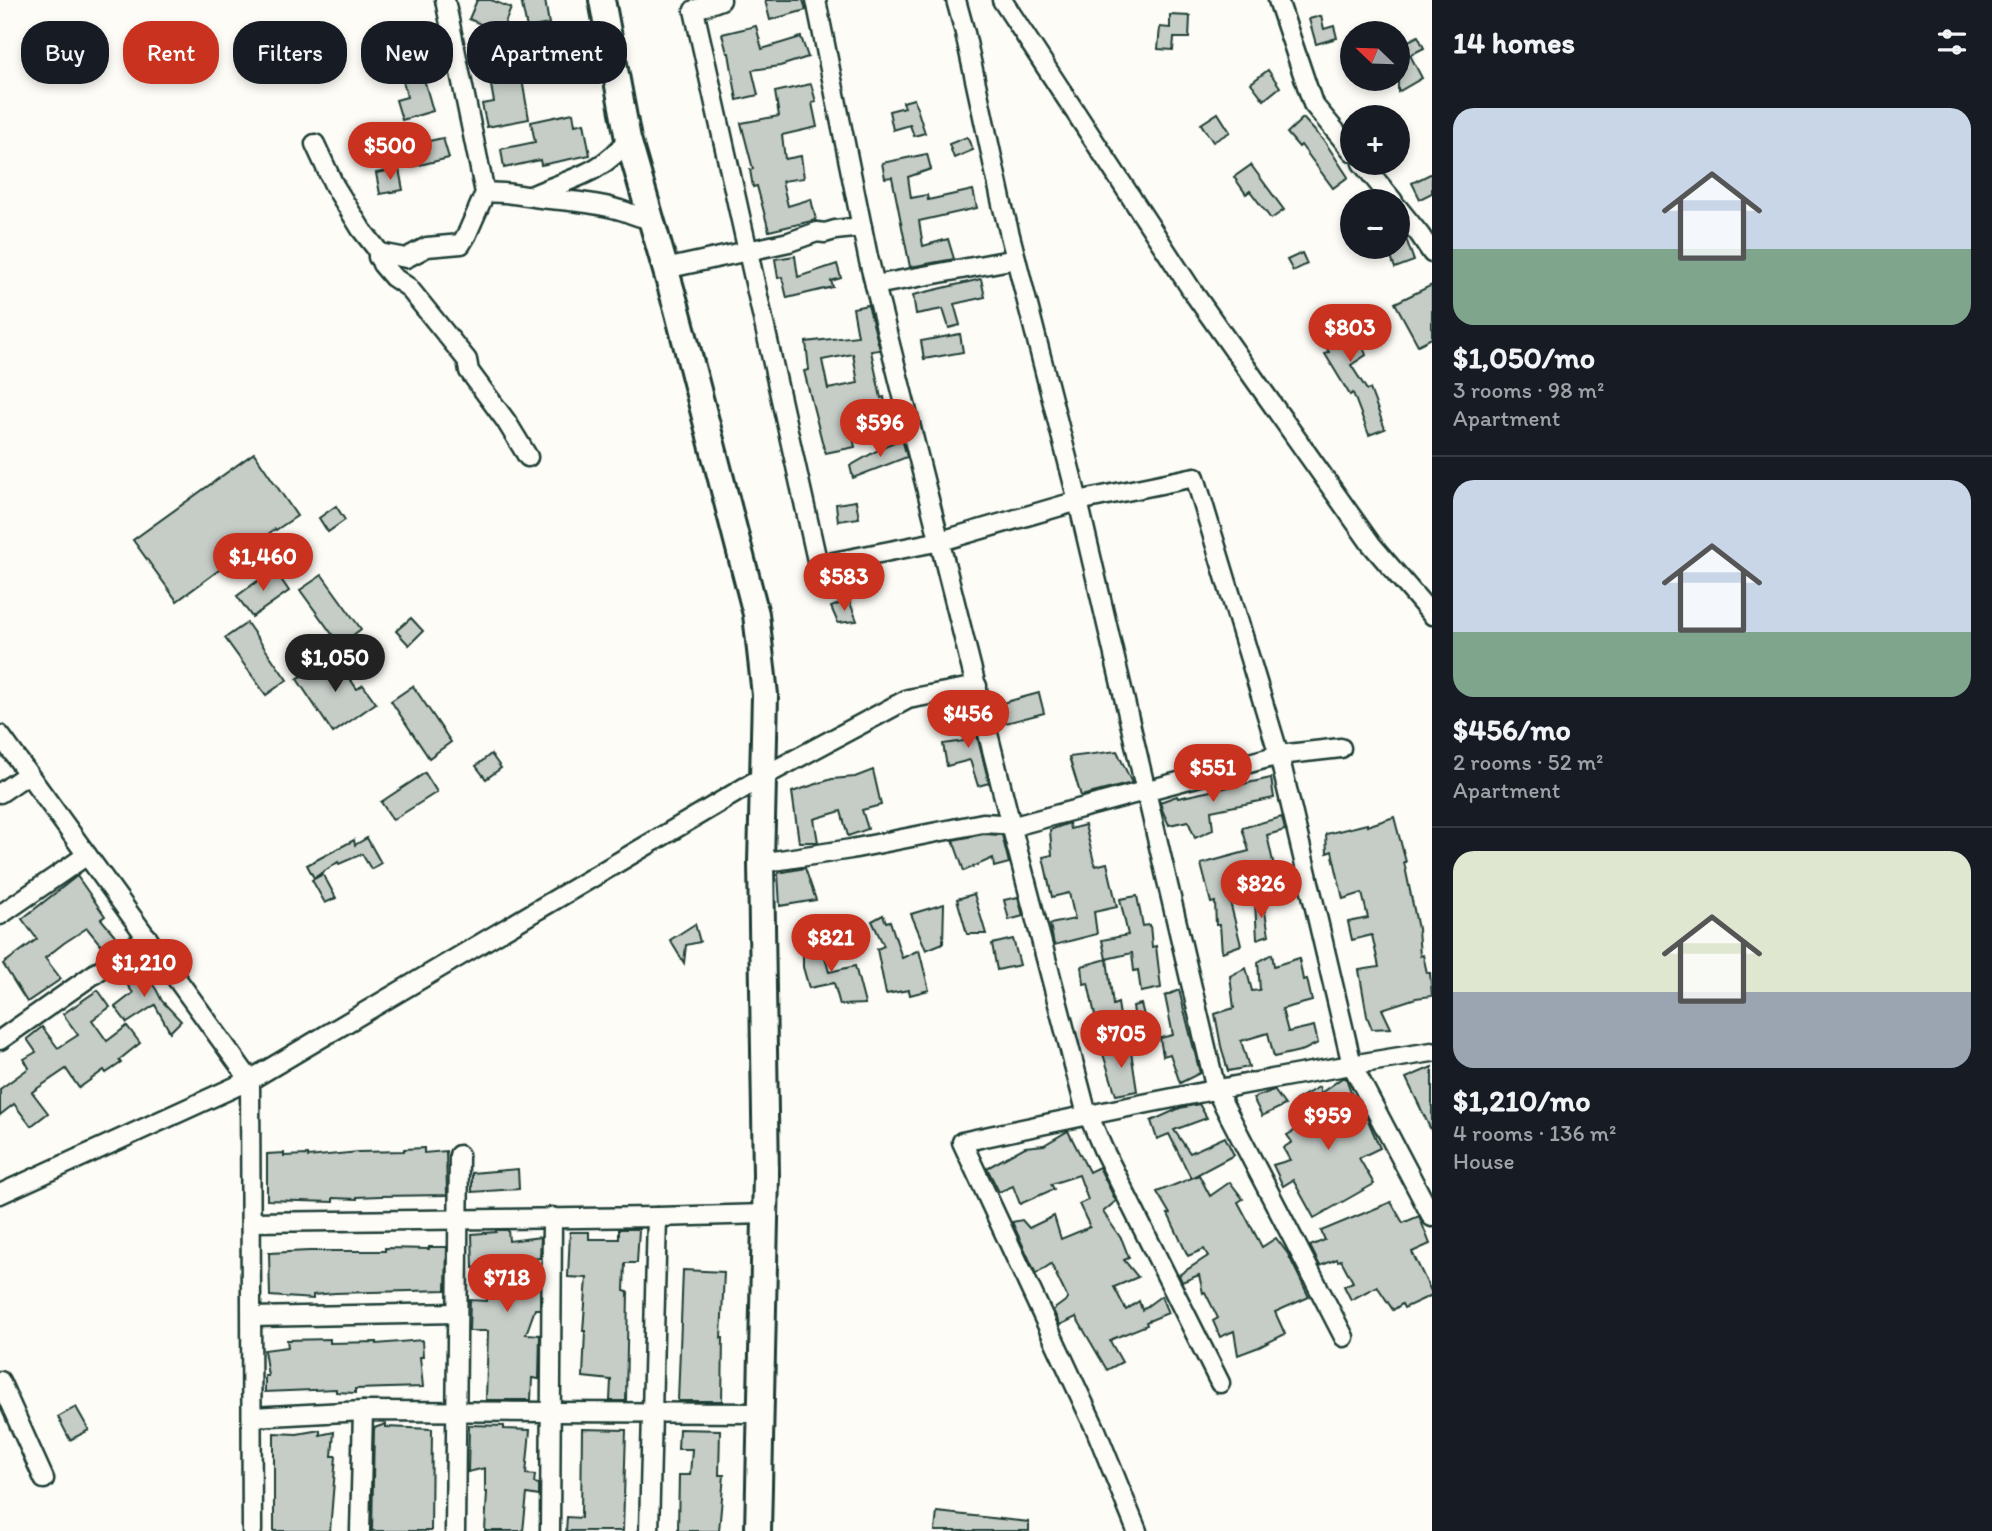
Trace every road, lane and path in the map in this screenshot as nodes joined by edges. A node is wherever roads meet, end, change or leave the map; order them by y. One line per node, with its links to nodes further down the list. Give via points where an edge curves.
1 (445, 0): 14 (street)
2 (601, 0): 10 (street)
3 (722, 0): 8 (street)
4 (816, 0): 18 (street)
5 (956, 0): 22 (street)
6 (1002, 0): 28 (street, via 1208,313 1371,544)
7 (1278, 0): 9 (street, via 1313,104)
8 (693, 5): 19 (street)
9 (1340, 136)
10 (628, 139): 15 (street, via 614,157 592,172); 16 (street)
11 (315, 144): 21 (street, via 334,185)
12 (1372, 175): 13 (street)
13 (1383, 189)
14 (485, 193): 15 (street); 21 (street, via 461,244 427,247 406,258)
15 (529, 197): 16 (street, via 581,202)
16 (651, 219): 23 (street)
17 (1410, 223): 20 (street)
18 (862, 227): 19 (street, via 817,232); 24 (street)
19 (748, 251): 23 (street); 27 (street, via 818,565)
20 (1432, 253)
21 (379, 257): 25 (street, via 467,360 468,371)
22 (1016, 259): 24 (street); 26 (street)
23 (666, 270): 34 (street, via 755,614 765,695)
24 (875, 285): 27 (street)
25 (528, 457)
26 (1078, 501): 27 (street); 32 (street, via 1195,477); 35 (street)
27 (941, 541): 29 (street)
28 (1432, 615)
29 (976, 686): 34 (street, via 908,699); 37 (street)
30 (0, 735): 33 (street)
31 (1341, 748): 32 (street)
32 (1279, 755): 35 (street); 44 (street)
33 (28, 774): 36 (street); 38 (street)
34 (764, 776): 39 (street); 45 (street)
35 (1144, 791): 37 (street); 46 (street)
36 (0, 793)
37 (1011, 825): 39 (street, via 982,823); 47 (street)
38 (87, 855): 40 (street); 41 (street)
39 (761, 863): 50 (street)
40 (0, 915)
41 (147, 937): 42 (street); 45 (street)
42 (0, 1040)
43 (1432, 1052): 44 (street)
44 (1352, 1065): 46 (street); 53 (street)
45 (250, 1080): 49 (street); 55 (street)
46 (1216, 1090): 47 (street); 58 (street)
47 (1087, 1114): 60 (street); 74 (street, via 962,1142 1096,1430)
48 (458, 1155): 54 (street)
49 (0, 1194)
50 (765, 1214): 52 (street); 65 (street)
51 (552, 1217): 52 (street); 54 (street); 62 (street)
52 (657, 1217): 64 (street)
53 (1432, 1217)
54 (458, 1218): 55 (street); 56 (street)
55 (252, 1222): 57 (street)
56 (457, 1313): 57 (street); 63 (street)
57 (252, 1317): 66 (street)
58 (1344, 1337)
59 (0, 1381): 67 (street)
60 (1220, 1383)
61 (363, 1411): 63 (street); 66 (street); 69 (street)
62 (551, 1411): 63 (street); 64 (street); 71 (street)
63 (456, 1412): 70 (street)
64 (654, 1412): 65 (street); 72 (street)
65 (761, 1413): 73 (street)
66 (252, 1416): 68 (street)
67 (44, 1479)
68 (252, 1531)
69 (360, 1531)
70 (454, 1531)
71 (550, 1531)
72 (649, 1531)
73 (758, 1531)
74 (1137, 1531)

